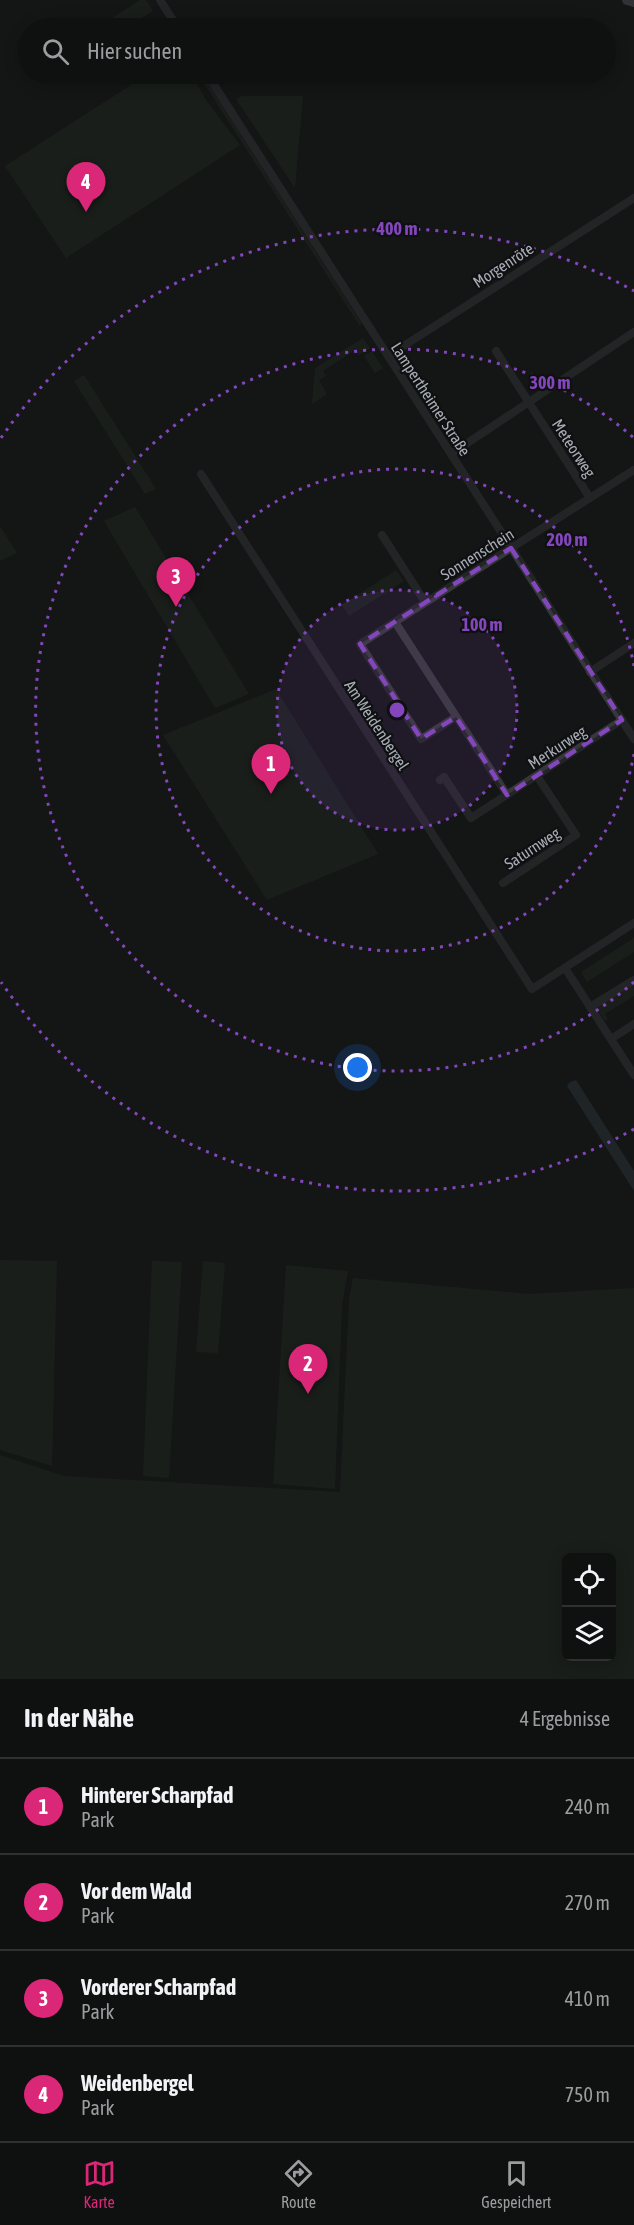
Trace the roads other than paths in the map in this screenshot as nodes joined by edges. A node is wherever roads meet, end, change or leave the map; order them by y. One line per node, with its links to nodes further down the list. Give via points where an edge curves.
1 (160, 0): 4 (street)
2 (627, 0): 3 (main road)
3 (634, 3)
4 (172, 18)
5 (213, 84): 9 (street, Lampertheimer Straße)
6 (634, 198): 9 (street, Morgenröte)
7 (634, 332): 10 (street)
8 (496, 351): 10 (street, Meteorweg)
9 (388, 356): 11 (street, Lampertheimer Straße)
10 (529, 402): 11 (street); 14 (street, Meteorweg)
11 (451, 454): 16 (street, Lampertheimer Straße)
12 (634, 470): 14 (street, Sonnenschein)
13 (201, 474): 29 (street, Am Weidenbergel, via 532,989)
14 (591, 498): 16 (street, Sonnenschein)
15 (382, 535): 17 (street)
16 (511, 548): 17 (street, Sonnenschein); 20 (street, Lampertheimer Straße)
17 (425, 602): 18 (street, Sonnenschein)
18 (395, 622): 21 (street); 21 (street, Sonnenschein, via 360,644 421,740)
19 (634, 643): 20 (street)
20 (590, 672): 22 (street, Lampertheimer Straße)
21 (456, 717): 26 (street)
22 (622, 720): 23 (street, Lampertheimer Straße); 24 (street, Merkurweg)
23 (634, 739)
24 (537, 776): 26 (street, Merkurweg); 27 (street, Saturnweg, via 576,835)
25 (440, 780): 26 (street, Merkurweg, via 444,777 471,818)
26 (507, 795)
27 (503, 883)
28 (634, 923): 29 (street)
29 (565, 968): 31 (street)
30 (634, 980): 31 (street)
31 (590, 1006): 33 (street)
32 (634, 1024): 33 (street)
33 (611, 1039): 34 (street)
34 (634, 1073)

